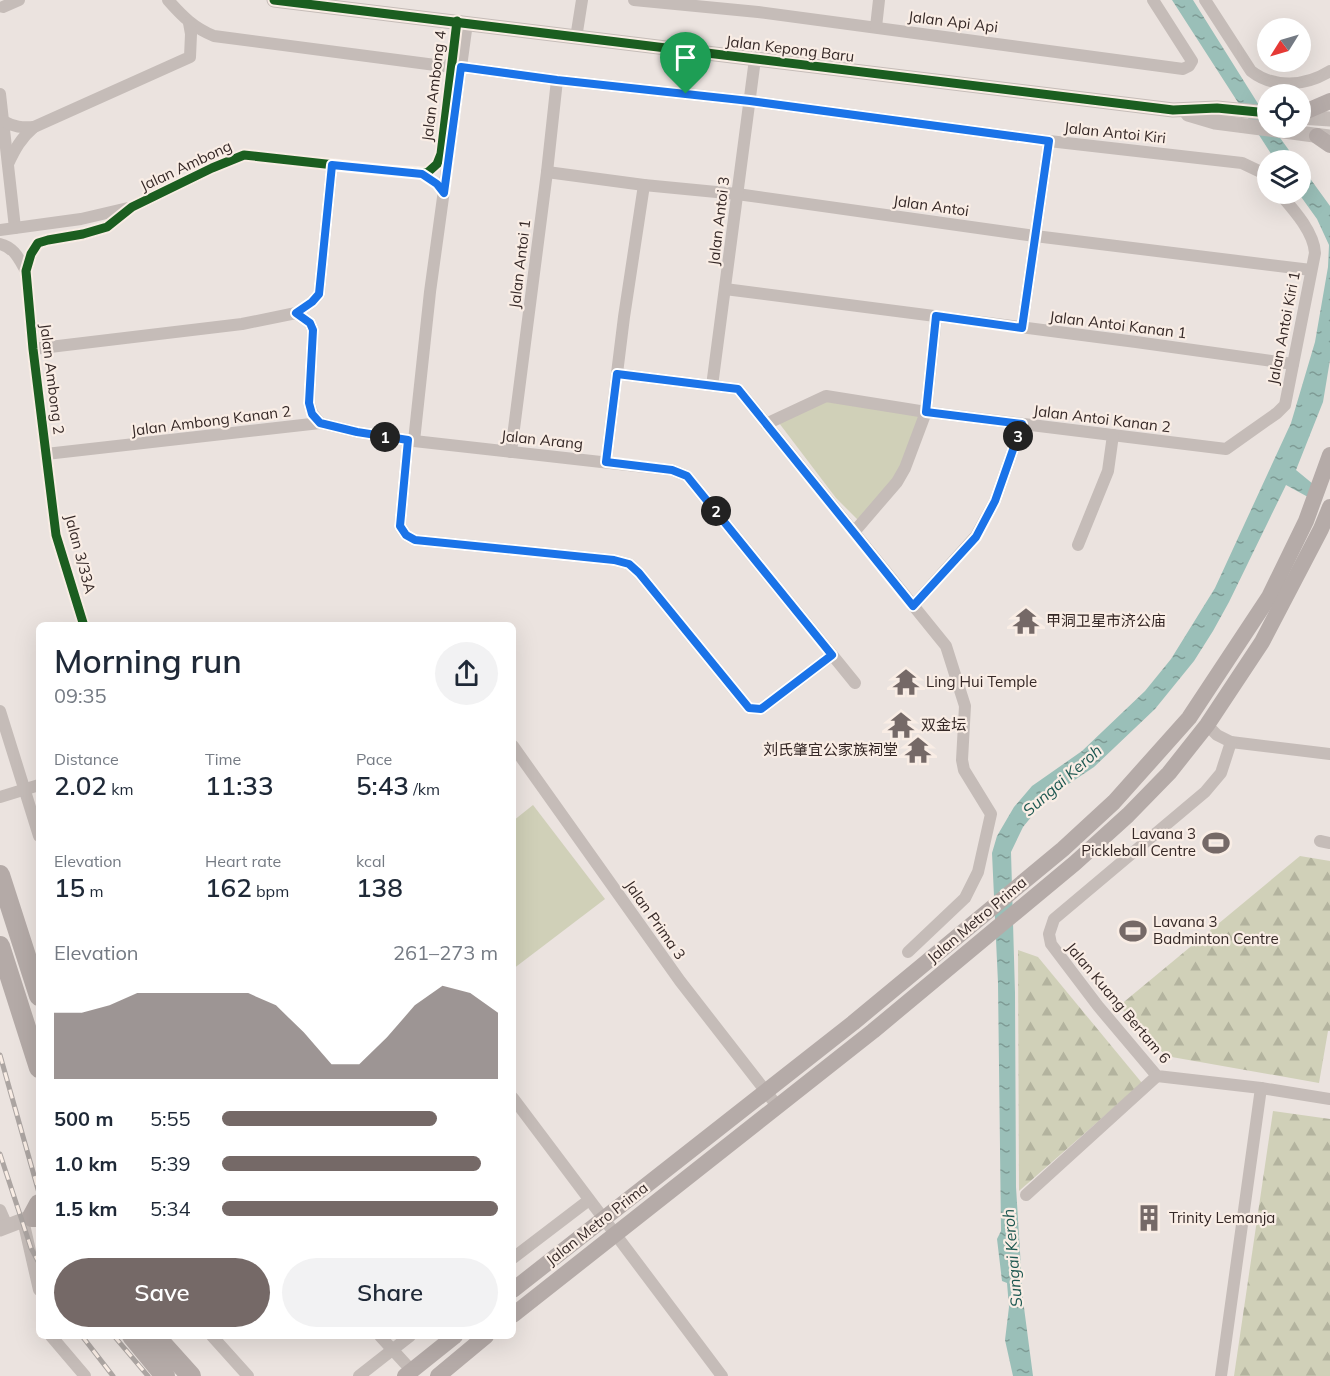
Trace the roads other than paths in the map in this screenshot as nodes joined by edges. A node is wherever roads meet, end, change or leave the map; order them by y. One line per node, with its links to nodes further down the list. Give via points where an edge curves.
1 (18, 0): 9 (street)
2 (168, 0): 11 (street)
3 (274, 0): 10 (street, Jalan Kepong Baru)
4 (582, 0): 13 (street)
5 (634, 0): 12 (street, Jalan Api Api)
6 (879, 0): 12 (street)
7 (1153, 0): 12 (street, Jalan Api Api, via 1192,61 1183,69)
8 (1205, 0): 16 (street, via 1251,71 1261,79 1301,83)
9 (3, 7)
10 (462, 22): 13 (street, Jalan Kepong Baru); 15 (street, Jalan Ambong 4)
11 (189, 23): 15 (street, Jalan Antoi Kiri, via 228,39 443,66); 27 (street, via 190,57)
12 (876, 27)
13 (576, 38): 14 (street, Jalan Kepong Baru)
14 (755, 59): 19 (street, Jalan Antoi 3); 23 (street, Jalan Kepong Baru)
15 (457, 64): 17 (street, Jalan Antoi Kiri); 34 (street, Jalan Ambong 4, via 441,154 435,166); 36 (street, Jalan Ambong 4)
16 (1330, 71)
17 (557, 80): 19 (street, Jalan Antoi Kiri); 33 (street, Jalan Antoi 1)
18 (0, 94): 26 (street)
19 (750, 101): 29 (street, Jalan Antoi Kiri); 37 (street, Jalan Antoi 3)
20 (1330, 102): 21 (main road)
21 (1311, 110)
22 (1257, 113): 23 (street, Jalan Kepong Baru)
23 (1216, 115): 28 (street, Jalan Kepong Baru)
24 (1311, 116): 25 (street)
25 (1330, 119)
26 (3, 121): 27 (street, via 12,126); 30 (street)
27 (34, 127): 30 (street, via 23,136)
28 (1326, 140)
29 (1049, 141): 32 (street, Jalan Antoi Kiri, via 1242,163); 42 (street)
30 (8, 164): 40 (street)
31 (332, 165): 34 (street, Jalan Ambong); 39 (street, Jalan Ambong, via 244,155); 47 (street, via 319,294)
32 (1257, 171)
33 (548, 172): 35 (street, Jalan Antoi); 61 (street, Jalan Antoi 1)
34 (422, 174): 36 (street)
35 (644, 185): 37 (street, Jalan Antoi); 52 (street)
36 (444, 193): 59 (street, Jalan Ambong 4)
37 (737, 194): 42 (street, Jalan Antoi); 46 (street, Jalan Antoi 3)
38 (1288, 204): 44 (street, Jalan Antoi Kiri 1, via 1315,246)
39 (132, 207): 40 (street, Jalan Ambong); 45 (street, Jalan Ambong, via 106,227 38,243)
40 (15, 228): 41 (street, Jalan Ambong)
41 (0, 230)
42 (1035, 236): 44 (street, Jalan Antoi); 49 (street)
43 (0, 244): 45 (street, via 14,251)
44 (1311, 270): 51 (street, Jalan Antoi Kiri 1)
45 (26, 271): 50 (street, Jalan Ambong 2)
46 (725, 289): 48 (street, Jalan Antoi Kanan 1); 53 (street, Jalan Antoi 3)
47 (296, 313): 50 (street, via 242,324); 55 (street, via 313,330 309,403)
48 (936, 316): 49 (street, Jalan Antoi Kanan 1); 54 (street)
49 (1022, 328): 51 (street, Jalan Antoi Kanan 1)
50 (33, 349): 62 (street, Jalan Ambong 2)
51 (1293, 364): 60 (street, Jalan Antoi Kiri 1, via 1285,405)
52 (617, 374): 53 (street); 64 (street)
53 (712, 386): 56 (street, via 738,389)
54 (926, 412): 56 (street, Jalan Antoi Kanan 2, via 826,396); 57 (street, Jalan Antoi Kanan 2); 67 (street, via 897,482)
55 (320, 423): 59 (street, Jalan Ambong Kanan 2); 62 (street, Jalan Ambong Kanan 2)
56 (766, 424): 67 (street)
57 (1022, 424): 58 (street, Jalan Antoi Kanan 2); 69 (street, via 995,501 976,537)
58 (1113, 435): 60 (street, Jalan Antoi Kanan 2); 68 (street, via 1108,471)
59 (411, 441): 61 (street, Jalan Arang); 71 (street, Jalan Ambong 4, via 400,526 415,540 629,564 754,710 761,709)
60 (1226, 449)
61 (511, 452): 64 (street, Jalan Arang)
62 (46, 454): 70 (street, Jalan 3/33A, via 56,535)
63 (1330, 455): 89 (main road, Jalan Metro Prima, via 1306,521 1269,597 1194,710 1155,758 1063,849)
64 (606, 462): 71 (street, Jalan Arang, via 672,470 687,476)
65 (1330, 507): 66 (main road, Jalan Metro Prima)
66 (1326, 530): 74 (main road, Jalan Metro Prima, via 1262,642)
67 (854, 532): 69 (street)
68 (1078, 545)
69 (913, 606): 84 (street, via 946,646 965,706 964,770 991,814 978,872 965,897)
70 (83, 622)
71 (832, 655): 72 (street, Jalan Arang)
72 (855, 683)
73 (0, 711): 79 (street)
74 (1207, 725): 75 (street); 92 (main road, Jalan Metro Prima, via 1169,773 1075,863)
75 (1231, 742): 77 (street); 87 (street, Jalan Kuang Bertam 6, via 1221,773 1205,792 1050,926 1055,952)
76 (516, 750): 89 (street, Jalan Prima 3, via 680,981)
77 (1330, 754)
78 (36, 785): 79 (street)
79 (24, 789): 80 (street); 81 (street)
80 (0, 797)
81 (36, 827)
82 (0, 875): 85 (main road)
83 (2, 952): 86 (main road)
84 (908, 952)
85 (36, 987)
86 (36, 1059)
87 (1157, 1076): 88 (street, Jalan Kuang Bertam 6); 93 (street)
88 (1262, 1088): 90 (street, Jalan Kuang Bertam 6); 121 (street)
89 (766, 1092): 92 (street, Jalan Prima 3); 97 (main road, Jalan Metro Prima)
90 (1330, 1099)
91 (516, 1102): 94 (street)
92 (778, 1107): 99 (main road, Jalan Metro Prima)
93 (1026, 1195)
94 (589, 1200): 97 (street); 101 (street)
95 (0, 1210): 98 (street)
96 (34, 1215): 98 (street); 100 (street)
97 (604, 1218): 99 (street); 102 (main road, Jalan Metro Prima)
98 (4, 1228)
99 (616, 1234): 103 (main road, Jalan Metro Prima); 120 (street)
100 (36, 1245)
101 (516, 1256)
102 (516, 1288)
103 (516, 1313)
104 (54, 1339): 114 (street)
105 (134, 1339): 115 (main road)
106 (158, 1339): 116 (main road)
107 (215, 1339): 117 (street)
108 (383, 1339): 112 (street)
109 (406, 1339): 112 (street)
110 (451, 1339): 113 (main road)
111 (482, 1339): 119 (main road)
112 (392, 1350): 113 (street); 118 (street)
113 (409, 1373)
114 (85, 1376)
115 (165, 1376)
116 (191, 1376)
117 (248, 1376)
118 (359, 1376)
119 (438, 1376)
120 (722, 1376)
121 (1221, 1376)

